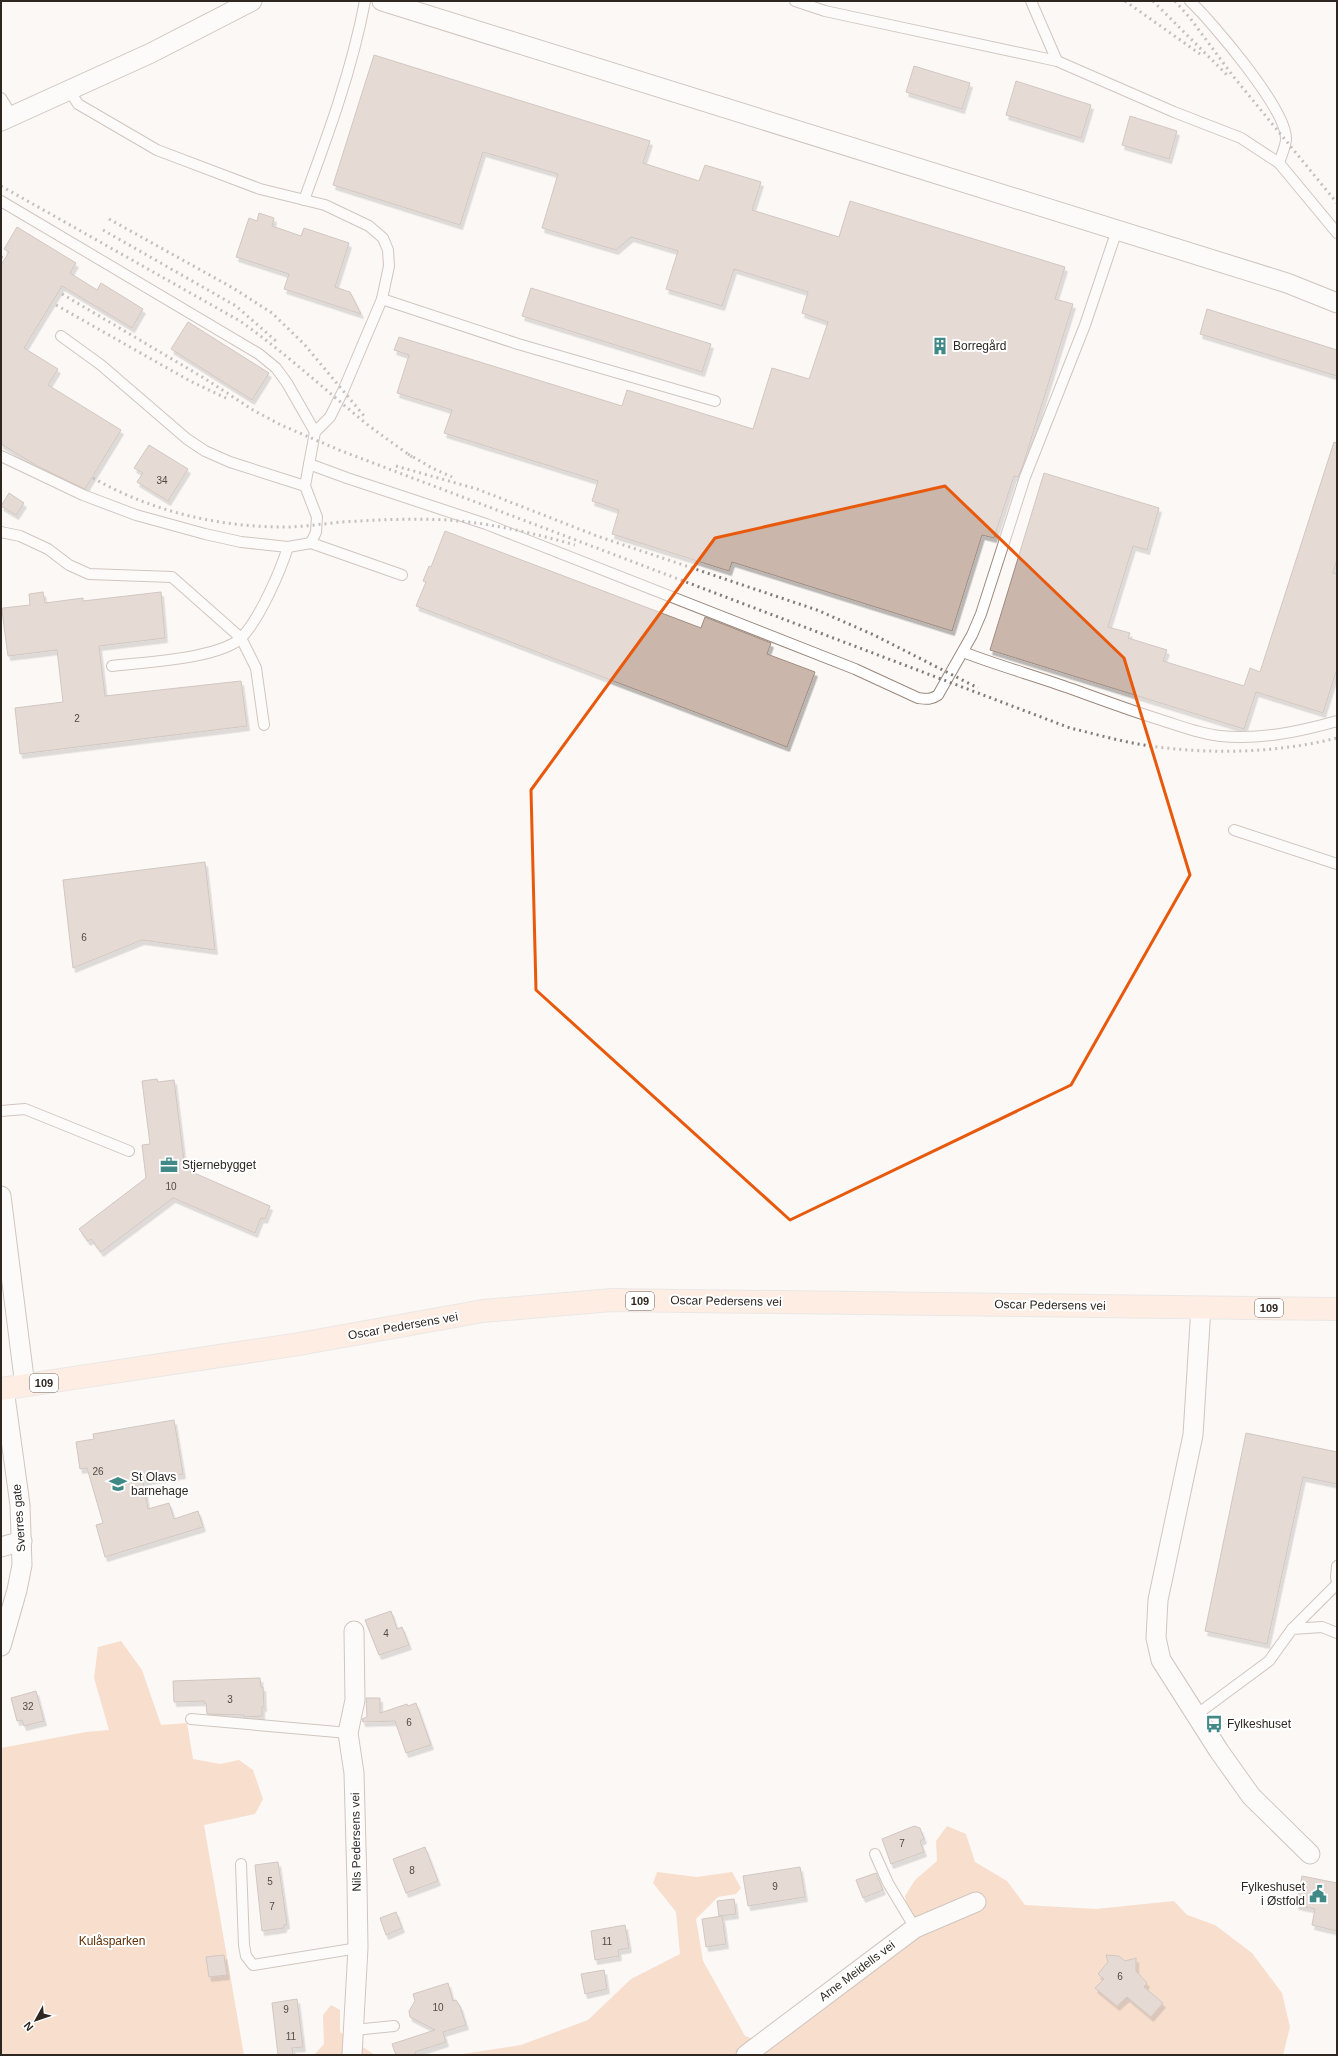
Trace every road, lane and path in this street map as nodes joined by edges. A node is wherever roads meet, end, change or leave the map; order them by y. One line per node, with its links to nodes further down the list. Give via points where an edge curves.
1 (252, 1): 8 (street, via 151,53)
2 (365, 1): 12 (lane, via 349,70 329,134)
3 (382, 1): 14 (street)
4 (795, 1): 7 (lane, via 825,11)
5 (1030, 1): 7 (lane)
6 (1196, 3): 11 (lane, via 1264,89 1282,121 1286,139)
7 (1057, 61): 11 (lane, via 1241,138)
8 (69, 90): 10 (street); 12 (lane, via 78,104 156,150 260,189)
9 (1, 98): 10 (lane)
10 (6, 118)
11 (1279, 163): 15 (lane)
12 (304, 200): 16 (lane, via 325,206 369,226 383,238 388,250 389,266)
13 (1, 201): 20 (lane, via 259,354 276,368 288,383)
14 (1117, 230): 17 (street, via 1287,283); 29 (lane, via 1085,325 1025,477 983,607)
15 (1337, 233)
16 (382, 299): 19 (lane, via 518,344); 20 (lane, via 330,417)
17 (1337, 303)
18 (61, 336): 23 (lane, via 101,365 181,434 205,451 230,462)
19 (715, 401)
20 (315, 432): 22 (lane)
21 (1, 456): 26 (lane, via 83,495 136,515 241,542)
22 (309, 464): 23 (lane); 29 (lane, via 486,524 855,669 918,698 929,700 938,695)
23 (305, 486): 25 (lane, via 317,521)
24 (1, 532): 28 (lane, via 20,536 48,549 69,565 89,574 172,578)
25 (311, 543): 26 (lane); 27 (lane)
26 (288, 547): 28 (lane, via 278,574)
27 (402, 576)
28 (242, 638): 30 (lane, via 206,655); 32 (lane, via 256,668)
29 (963, 652): 31 (lane, via 1104,702 1219,736 1263,737 1298,732)
30 (112, 666)
31 (1337, 721)
32 (264, 725)
33 (1234, 830): 34 (lane)
34 (1337, 864)
35 (1, 1111): 36 (lane, via 25,1109)
36 (129, 1151)
37 (1, 1196): 40 (street, Sverres gate)
38 (1201, 1307): 39 (main road, Oscar Pedersens vei / 109); 40 (main road, Oscar Pedersens vei / 109, via 612,1300 560,1303 483,1311 299,1344); 49 (street, via 1193,1435 1158,1600 1156,1638 1161,1660)
39 (1337, 1309)
40 (10, 1388): 41 (street, Sverres gate)
41 (22, 1541): 42 (street); 48 (street, Sverres gate, via 22,1565)
42 (1, 1547)
43 (1337, 1566): 44 (lane)
44 (1337, 1583): 45 (lane)
45 (1292, 1628): 47 (lane, via 1322,1627); 49 (lane, via 1269,1661)
46 (354, 1631): 51 (street, Nils Pedersens vei, via 355,1700)
47 (1337, 1633)
48 (1, 1646)
49 (1196, 1715): 53 (street, via 1219,1752 1252,1796)
50 (191, 1719): 51 (lane)
51 (348, 1733): 57 (street, Nils Pedersens vei, via 354,1773)
52 (875, 1854): 56 (lane, via 888,1883)
53 (1310, 1854)
54 (241, 1864): 57 (lane, via 244,1946 246,1956 253,1965)
55 (976, 1902): 56 (street, Arne Meidells vei)
56 (915, 1928): 61 (street, Arne Meidells vei)
57 (358, 1948): 59 (street, Nils Pedersens vei)
58 (394, 2026): 59 (lane)
59 (354, 2030): 60 (street, Nils Pedersens vei)
60 (352, 2055)
61 (746, 2055)

